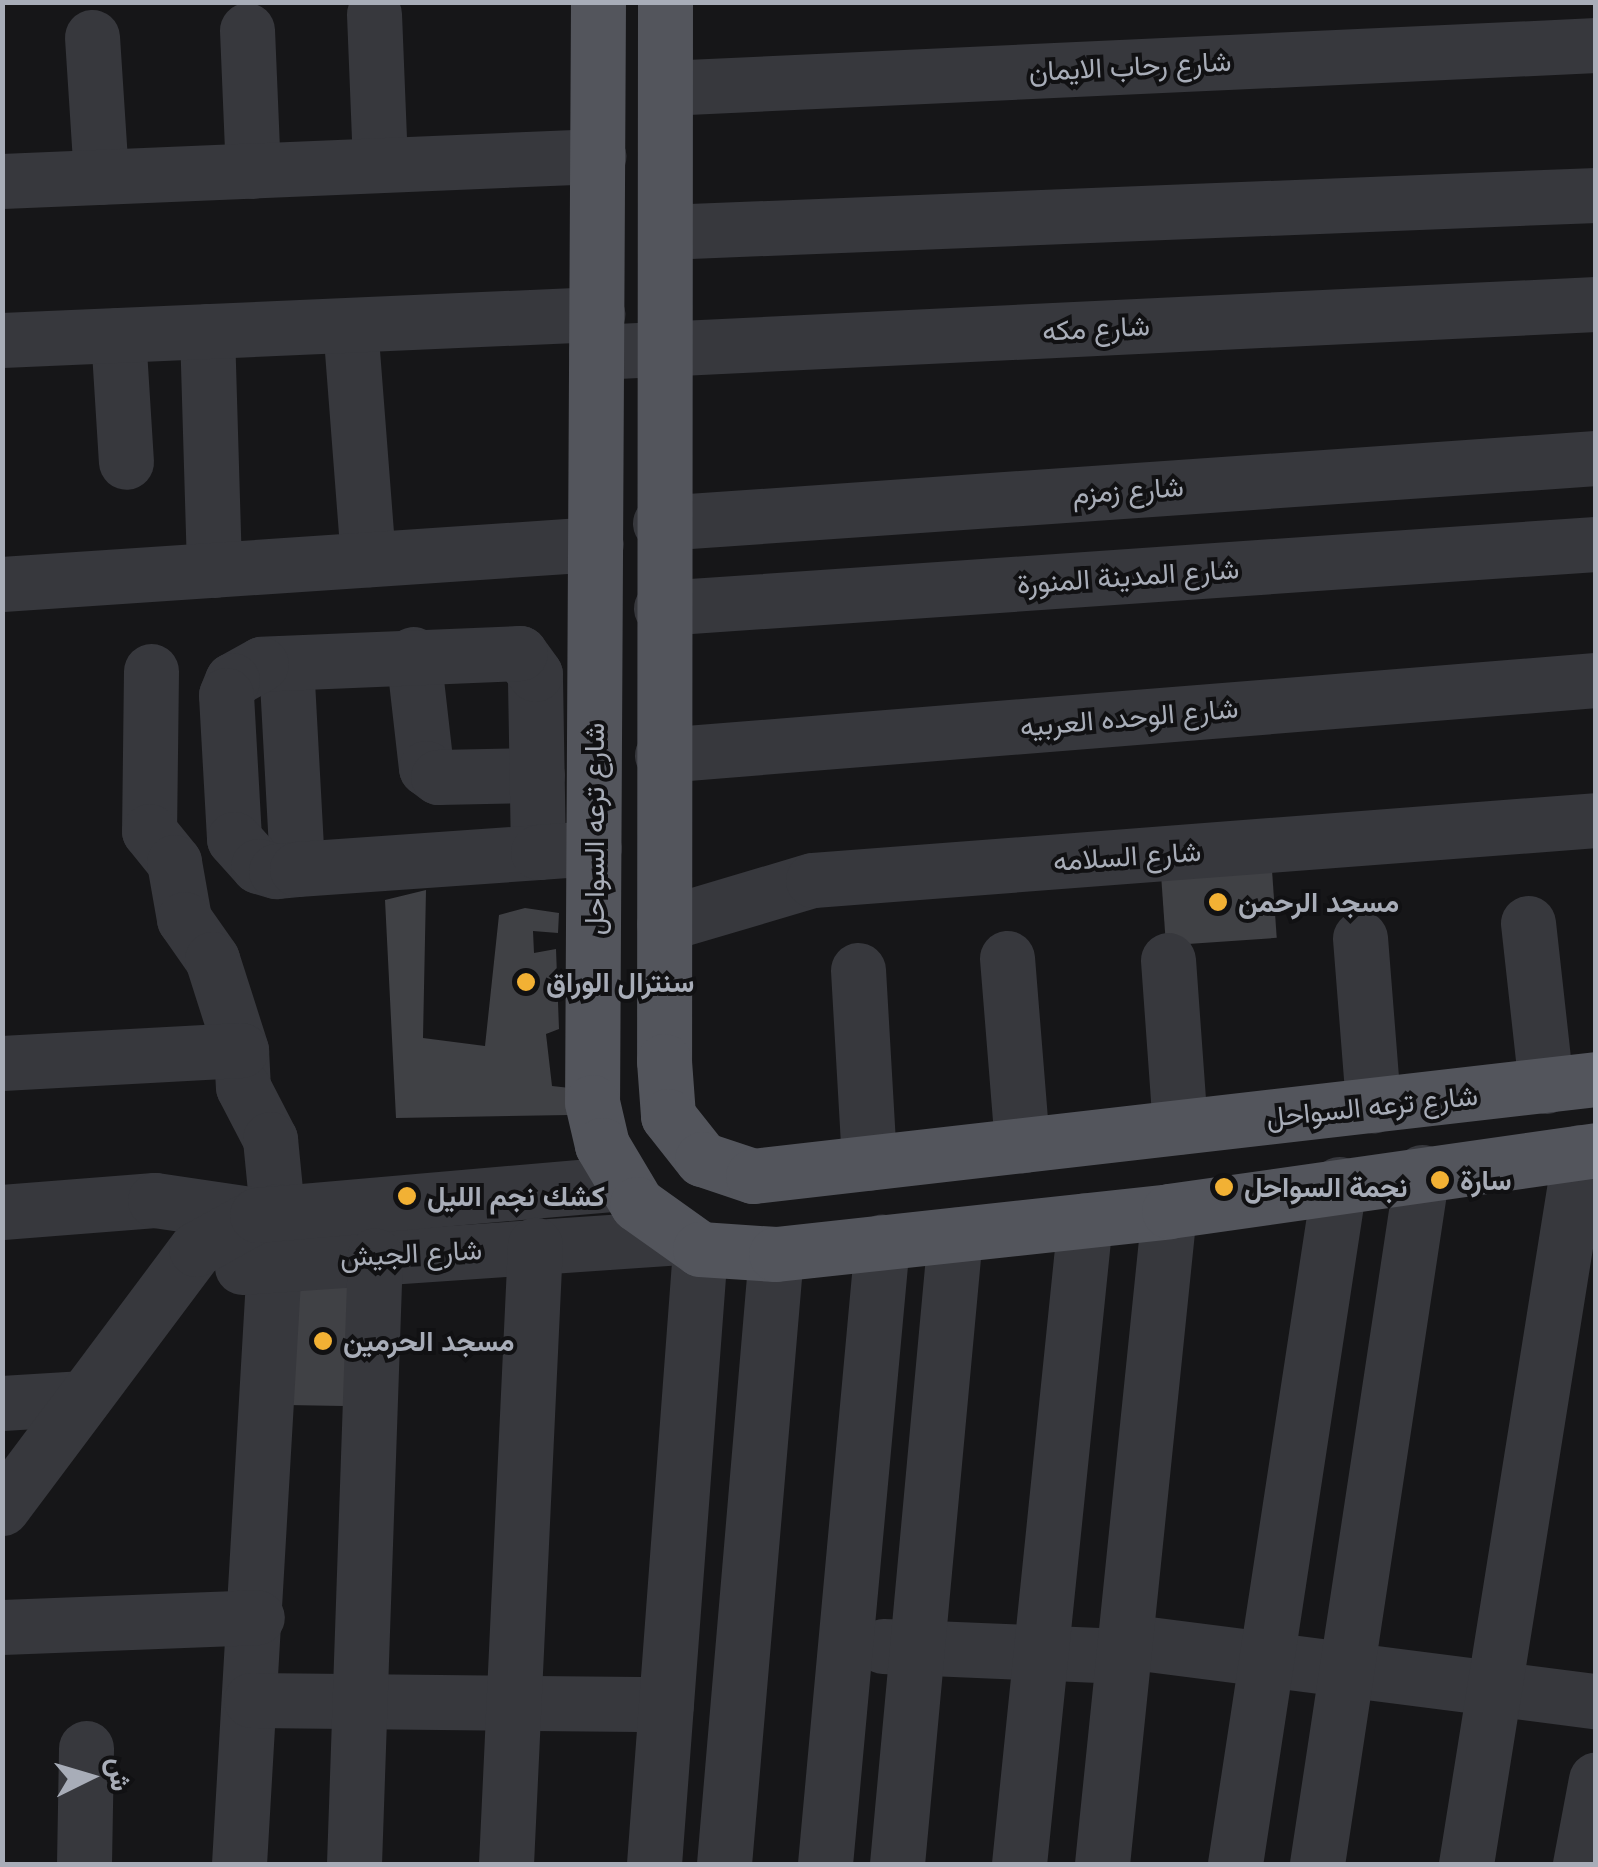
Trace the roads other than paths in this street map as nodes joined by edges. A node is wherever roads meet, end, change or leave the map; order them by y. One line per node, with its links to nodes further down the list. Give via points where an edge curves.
1 (598, 2): 8 (main road, شارع ترعه السواحل)
2 (665, 2): 7 (main road, شارع ترعه السواحل)
3 (374, 14): 9 (street)
4 (247, 30): 10 (street)
5 (92, 37): 11 (street)
6 (1596, 45): 7 (street, شارع رحاب الايمان)
7 (665, 88): 14 (main road, شارع ترعه السواحل)
8 (598, 156): 9 (street); 18 (main road, شارع ترعه السواحل)
9 (380, 165): 10 (street)
10 (254, 170): 11 (street)
11 (101, 177): 12 (street)
12 (2, 181)
13 (1596, 195): 14 (street)
14 (665, 232): 21 (main road, شارع ترعه السواحل)
15 (1596, 304): 21 (street, شارع مكه)
16 (350, 325): 17 (street, شارع مكه); 18 (street, شارع مكه); 27 (street)
17 (207, 331): 19 (street, شارع مكه); 28 (street)
18 (596, 333): 21 (street, شارع مكه); 25 (main road, شارع ترعه السواحل)
19 (118, 335): 20 (street, شارع مكه); 23 (street)
20 (2, 340)
21 (665, 348): 24 (main road, شارع ترعه السواحل)
22 (1596, 458): 24 (street, شارع زمزم)
23 (126, 462)
24 (660, 523): 30 (main road, شارع ترعه السواحل)
25 (596, 544): 27 (street); 37 (main road, شارع ترعه السواحل)
26 (1596, 544): 30 (street, شارع المدينة المنورة)
27 (368, 559): 28 (street)
28 (214, 570): 29 (street)
29 (2, 584)
30 (661, 608): 34 (main road, شارع ترعه السواحل)
31 (412, 654): 35 (street, via 426,768 438,778); 35 (street, via 507,651 530,661); 38 (street, via 286,663 296,869)
32 (151, 671): 45 (street, via 149,831 174,862 184,919 212,959)
33 (1596, 680): 34 (street, شارع الوحده العربيه)
34 (662, 754): 40 (main road, شارع ترعه السواحل)
35 (537, 775): 38 (street)
36 (1596, 820): 40 (street, شارع السلامه, via 813,880)
37 (594, 848): 38 (street); 55 (main road, شارع ترعه السواحل, via 592,1102)
38 (538, 852)
39 (1528, 923): 47 (street)
40 (664, 924): 53 (main road, شارع ترعه السواحل, via 668,1116 702,1159 753,1176)
41 (1360, 938): 48 (street)
42 (1007, 958): 50 (street)
43 (1168, 960): 49 (street)
44 (858, 970): 53 (street)
45 (241, 1050): 46 (street); 60 (street, via 243,1087 270,1139)
46 (2, 1064)
47 (1550, 1085): 48 (main road, شارع ترعه السواحل); 52 (main road)
48 (1373, 1105): 49 (main road, شارع ترعه السواحل)
49 (1180, 1128): 50 (main road, شارع ترعه السواحل)
50 (1022, 1144): 53 (main road, شارع ترعه السواحل)
51 (1588, 1151): 52 (main road); 78 (street)
52 (1518, 1160): 54 (main road)
53 (869, 1163)
54 (1422, 1172): 56 (main road); 77 (street)
55 (620, 1184): 60 (street, شارع الجيش); 63 (main road, شارع ترعه السواحل)
56 (1339, 1184): 57 (main road); 76 (street)
57 (1169, 1210): 59 (main road); 73 (street)
58 (2, 1212): 60 (street, via 155,1200)
59 (1085, 1220): 61 (main road); 75 (street)
60 (272, 1229): 66 (street, شارع الجيش); 67 (street, شارع الجيش, via 153,1306); 70 (street)
61 (955, 1235): 62 (main road); 74 (street)
62 (882, 1242): 65 (main road); 72 (street)
63 (688, 1243): 64 (street, شارع الجيش); 65 (main road); 83 (street)
64 (535, 1245): 66 (street, شارع الجيش); 81 (street)
65 (776, 1254): 91 (street)
66 (375, 1255): 80 (street)
67 (84, 1398): 68 (street); 69 (street, شارع الجيش)
68 (2, 1403)
69 (2, 1508)
70 (257, 1617): 71 (street); 79 (street)
71 (2, 1628)
72 (845, 1642): 74 (street); 92 (street)
73 (1124, 1648): 75 (street); 76 (street); 95 (street)
74 (917, 1649): 75 (street); 93 (street)
75 (1036, 1653): 94 (street)
76 (1267, 1656): 77 (street); 96 (street)
77 (1347, 1665): 78 (street); 97 (street)
78 (1493, 1686): 82 (street); 98 (street)
79 (251, 1700): 80 (street); 87 (street)
80 (359, 1700): 81 (street); 88 (street)
81 (514, 1701): 83 (street); 89 (street)
82 (1596, 1701)
83 (666, 1704): 90 (street)
84 (86, 1748): 86 (street)
85 (1596, 1779): 99 (street)
86 (84, 1864)
87 (240, 1864)
88 (354, 1864)
89 (506, 1864)
90 (654, 1864)
91 (724, 1864)
92 (825, 1864)
93 (898, 1864)
94 (1019, 1864)
95 (1102, 1864)
96 (1235, 1864)
97 (1316, 1864)
98 (1466, 1864)
99 (1580, 1864)

